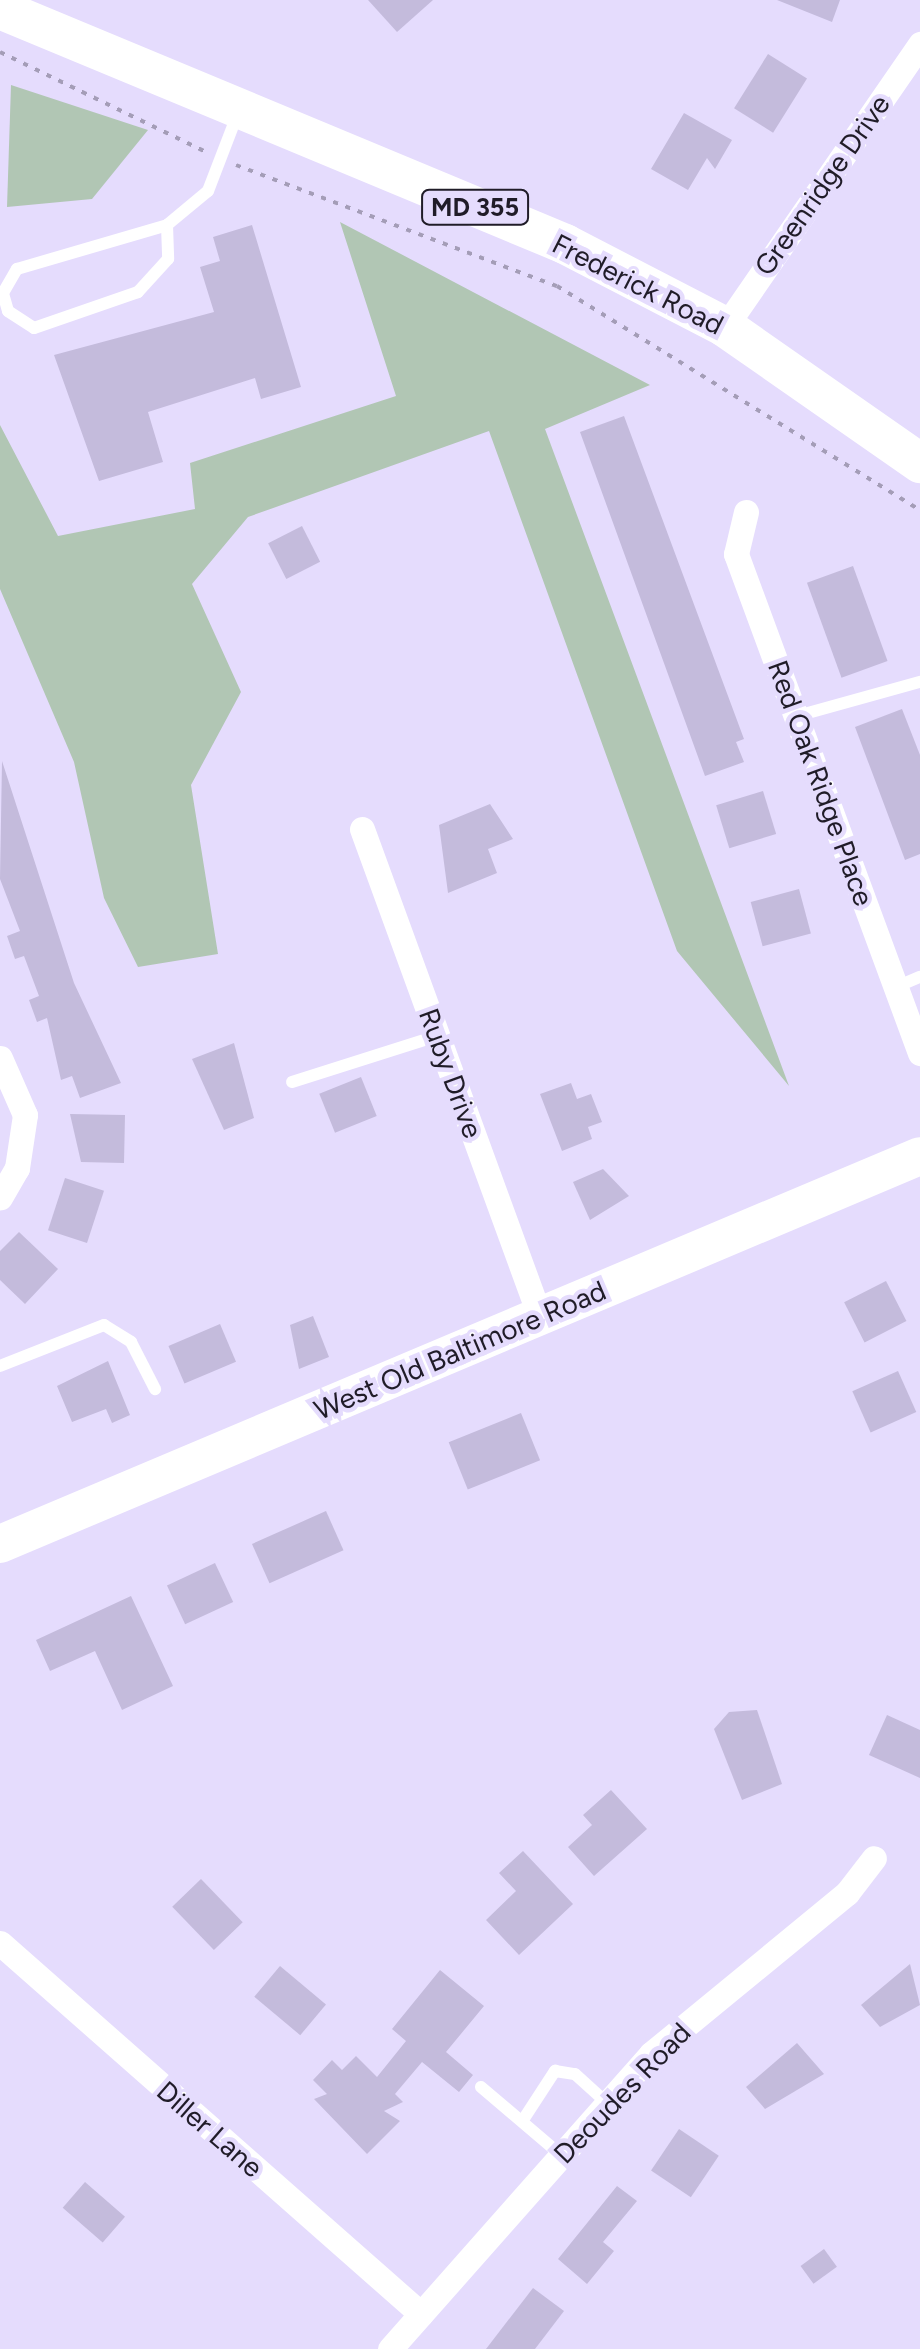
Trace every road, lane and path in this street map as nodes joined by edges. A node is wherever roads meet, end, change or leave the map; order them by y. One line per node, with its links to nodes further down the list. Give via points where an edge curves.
1 (0, 9): 3 (main road, Frederick Road / MD 355)
2 (920, 44): 6 (street, Greenridge Drive)
3 (239, 111): 4 (lane, via 208,191); 6 (main road, Frederick Road / MD 355, via 565,244)
4 (167, 225): 4 (lane, via 17,269 2,292 8,311 34,328 138,292 168,259)
5 (421, 242): 8 (path, via 557,286)
6 (724, 327): 7 (main road, Frederick Road / MD 355)
7 (920, 463)
8 (920, 510)
9 (746, 512): 11 (street, Red Oak Ridge Place, via 736,554)
10 (920, 682): 11 (lane)
11 (797, 716): 13 (street, Red Oak Ridge Place)
12 (362, 830): 14 (street, Ruby Drive)
13 (908, 982): 15 (street, Red Oak Ridge Place)
14 (437, 1036): 17 (lane); 20 (street, Ruby Drive)
15 (920, 1052)
16 (0, 1058): 19 (street, via 25,1115 17,1168)
17 (292, 1082)
18 (920, 1156): 20 (street, West Old Baltimore Road)
19 (0, 1198)
20 (540, 1316): 23 (street, West Old Baltimore Road)
21 (0, 1366): 22 (lane, via 104,1325 132,1342)
22 (155, 1389)
23 (0, 1544)
24 (874, 1858): 27 (street, Deoudes Road, via 847,1892 663,2043)
25 (1, 1947): 30 (street, Diller Lane)
26 (481, 2087): 28 (lane)
27 (607, 2104): 28 (lane, via 574,2074 555,2071); 29 (street, Deoudes Road)
28 (523, 2120): 29 (lane)
29 (561, 2155): 30 (street, Deoudes Road)
30 (421, 2314): 31 (street, Deoudes Road)
31 (390, 2349)

